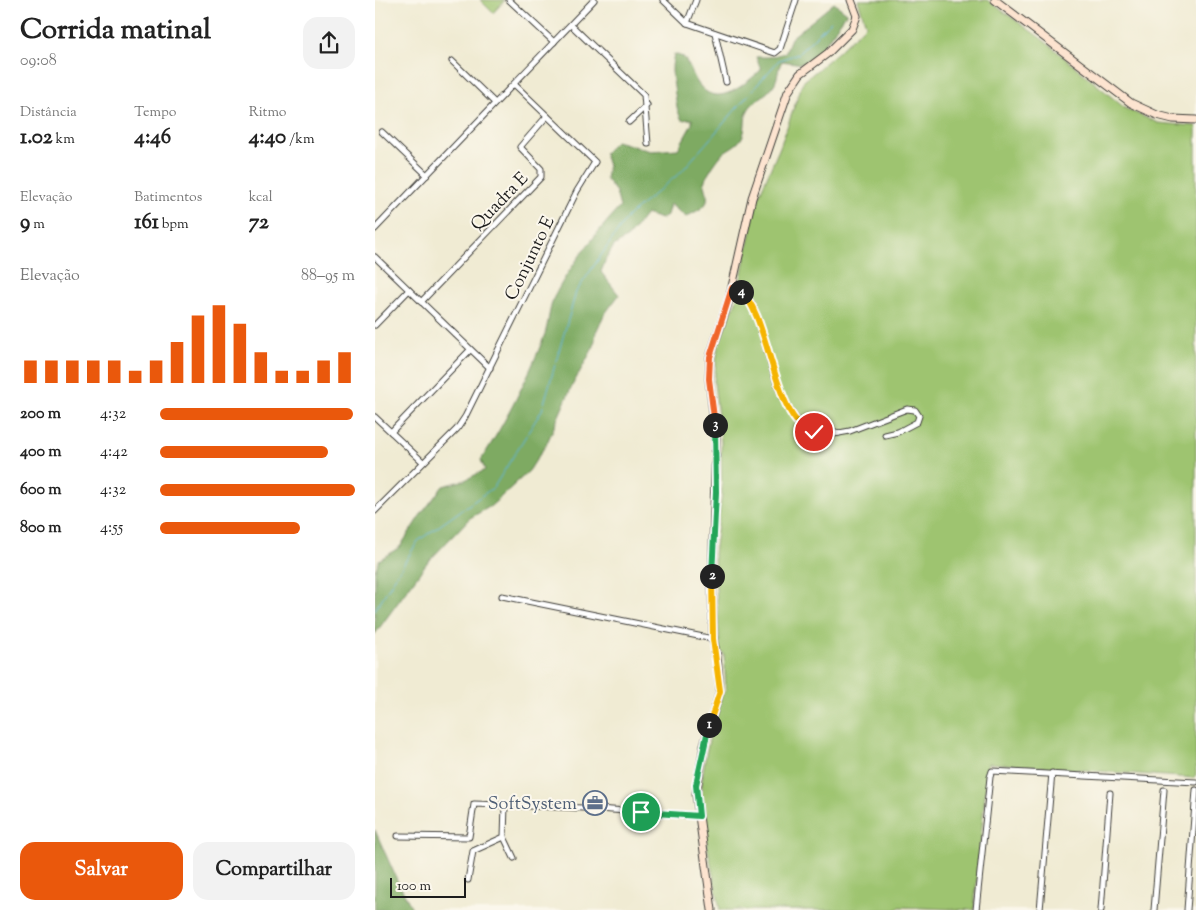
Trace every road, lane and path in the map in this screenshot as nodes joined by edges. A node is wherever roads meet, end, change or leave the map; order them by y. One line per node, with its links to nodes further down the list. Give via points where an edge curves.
1 (509, 0): 11 (street)
2 (594, 0): 9 (street)
3 (663, 0): 8 (street)
4 (696, 0): 8 (street)
5 (796, 0): 10 (street, via 778,52)
6 (851, 0): 25 (street, via 857,16 852,29 800,74 789,92 752,198)
7 (995, 0): 18 (street, via 1131,103 1157,115)
8 (687, 23): 10 (street)
9 (571, 25): 11 (street); 16 (street, via 644,95)
10 (715, 33): 13 (street)
11 (554, 42): 14 (street)
12 (452, 61): 15 (street)
13 (726, 82)
14 (514, 84): 15 (street); 17 (street)
15 (495, 103): 22 (street)
16 (647, 105): 19 (street); 21 (street)
17 (547, 116): 27 (street, Quadra E, via 520,146 541,170 541,177); 30 (street, Conjunto E, via 595,162 577,191)
18 (1196, 120)
19 (629, 122)
20 (382, 132): 22 (street)
21 (648, 144)
22 (427, 174): 23 (street)
23 (375, 229)
24 (375, 257): 26 (street)
25 (732, 288): 33 (street, via 751,303 780,388 798,422 810,432 826,429 839,433 907,409 915,410 919,416 917,422); 37 (street, via 710,357 709,379 717,438 711,550)
26 (409, 290): 27 (street); 28 (street)
27 (421, 302): 29 (street)
28 (375, 325)
29 (470, 350): 30 (street); 32 (street)
30 (490, 368): 34 (street, Conjunto E, via 457,429)
31 (375, 417): 32 (street)
32 (391, 432): 34 (street)
33 (885, 435)
34 (423, 462): 35 (street, Conjunto E)
35 (375, 511)
36 (502, 596): 37 (street)
37 (713, 639): 44 (street, via 720,691 703,745 696,785)
38 (1052, 773): 39 (street); 50 (street, via 995,770 990,773); 51 (street)
39 (1196, 782)
40 (1164, 790): 53 (street)
41 (1195, 790): 54 (street)
42 (1110, 793): 52 (street)
43 (505, 805): 44 (street); 45 (street, via 473,804 469,837); 46 (street)
44 (699, 816): 49 (street)
45 (398, 836)
46 (504, 837): 47 (street); 48 (street, via 473,851)
47 (515, 858)
48 (468, 880)
49 (712, 910)
50 (976, 910)
51 (1040, 910)
52 (1101, 910)
53 (1154, 910)
54 (1187, 910)

